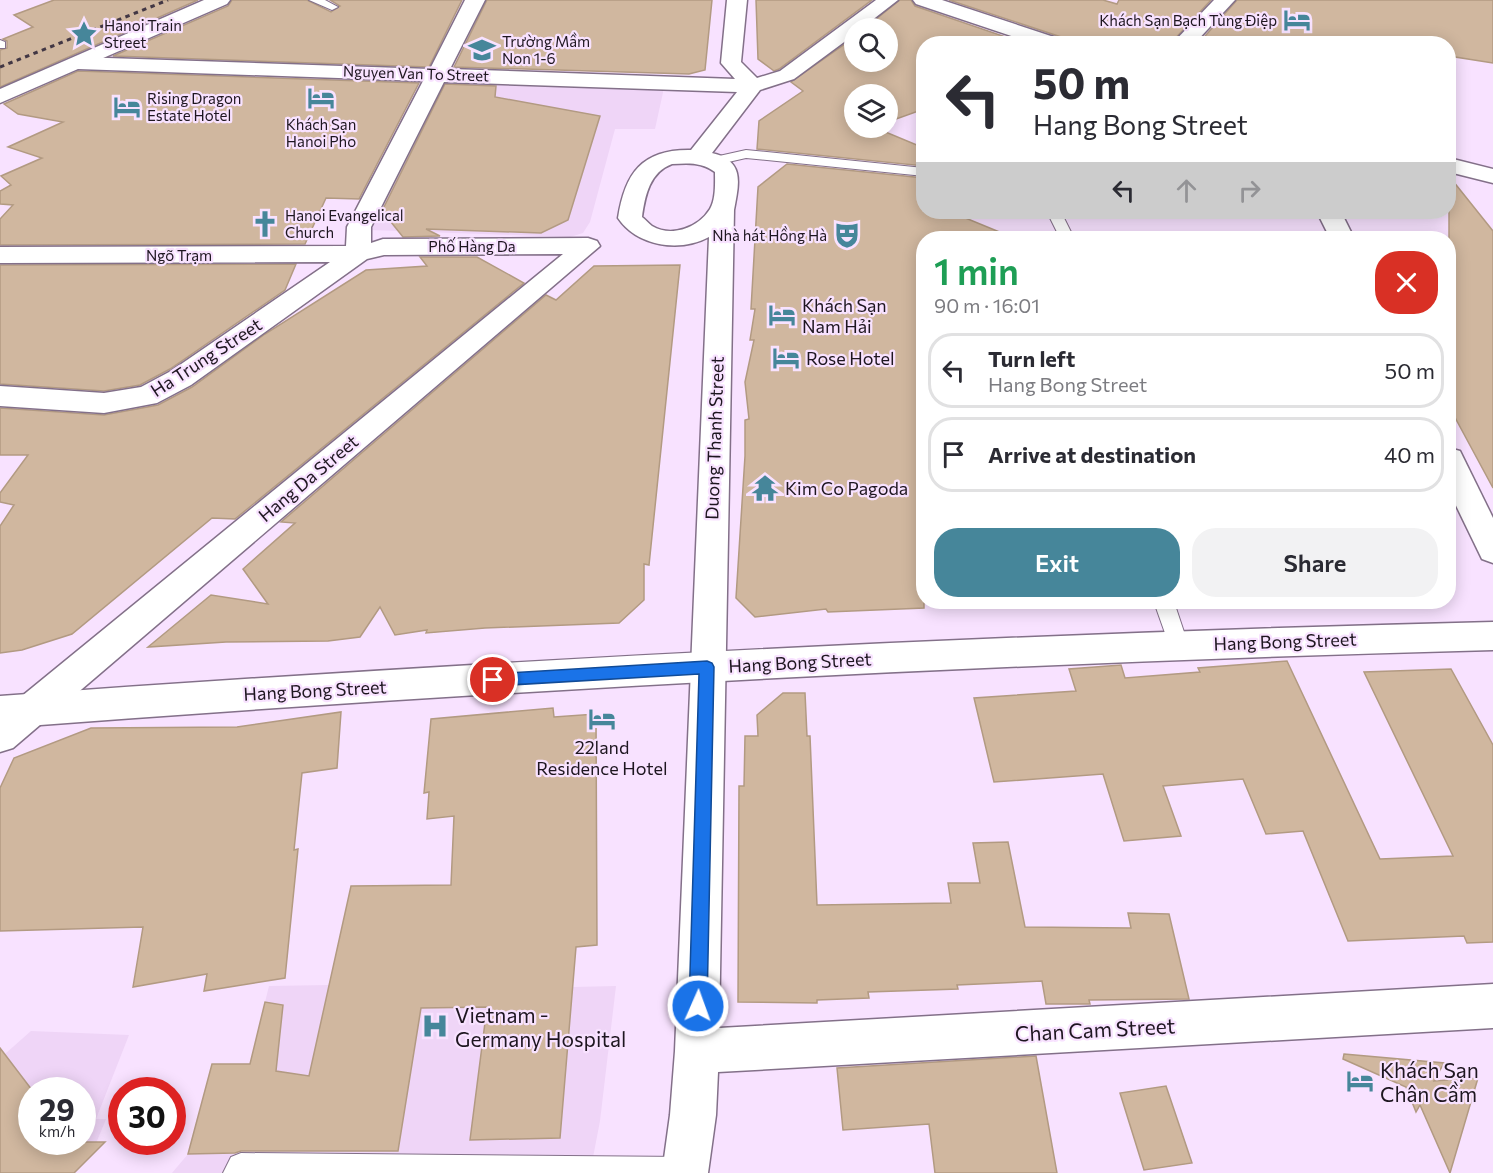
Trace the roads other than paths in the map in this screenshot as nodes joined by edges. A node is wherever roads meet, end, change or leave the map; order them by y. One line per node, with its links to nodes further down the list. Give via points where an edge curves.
1 (220, 0): 11 (street)
2 (315, 0): 8 (lane)
3 (475, 0): 12 (street)
4 (737, 0): 13 (street, via 731,63)
5 (888, 0): 13 (street, via 788,75)
6 (923, 0): 9 (street)
7 (1225, 0): 10 (street)
8 (332, 7)
9 (1032, 36)
10 (1190, 36)
11 (78, 63): 12 (street, Nguyen Van To Street); 14 (street)
12 (438, 74): 13 (street, Nguyen Van To Street); 21 (street, via 359,227)
13 (753, 86): 15 (street)
14 (0, 97)
15 (706, 159): 17 (lane, via 746,154); 19 (street, via 726,170); 19 (street, via 667,158 652,166 642,176 630,218 644,232 667,238 690,237 705,229)
16 (1456, 167): 18 (street)
17 (916, 171)
18 (1491, 178)
19 (722, 210): 29 (street, Duong Thanh Street)
20 (588, 246): 21 (street, Phố Hàng Da, via 383,247); 30 (street, Hang Da Street)
21 (358, 254): 22 (street, Ngõ Trạm); 23 (street, Ha Trung Street, via 182,378 147,396 104,403)
22 (0, 255)
23 (0, 396)
24 (1456, 473): 25 (street)
25 (1493, 550)
26 (1166, 609): 28 (lane)
27 (1493, 636): 28 (street, Hang Bong Street)
28 (1178, 644): 29 (street, Hang Bong Street)
29 (707, 667): 30 (street, Hang Bong Street); 33 (street, Duong Thanh Street)
30 (15, 712): 31 (street, Hang Da Street)
31 (0, 736)
32 (1493, 1006): 33 (street, Chan Cam Street)
33 (697, 1051): 34 (street, Duong Thanh Street)
34 (686, 1172): 35 (lane, via 241,1167)
35 (237, 1173)

